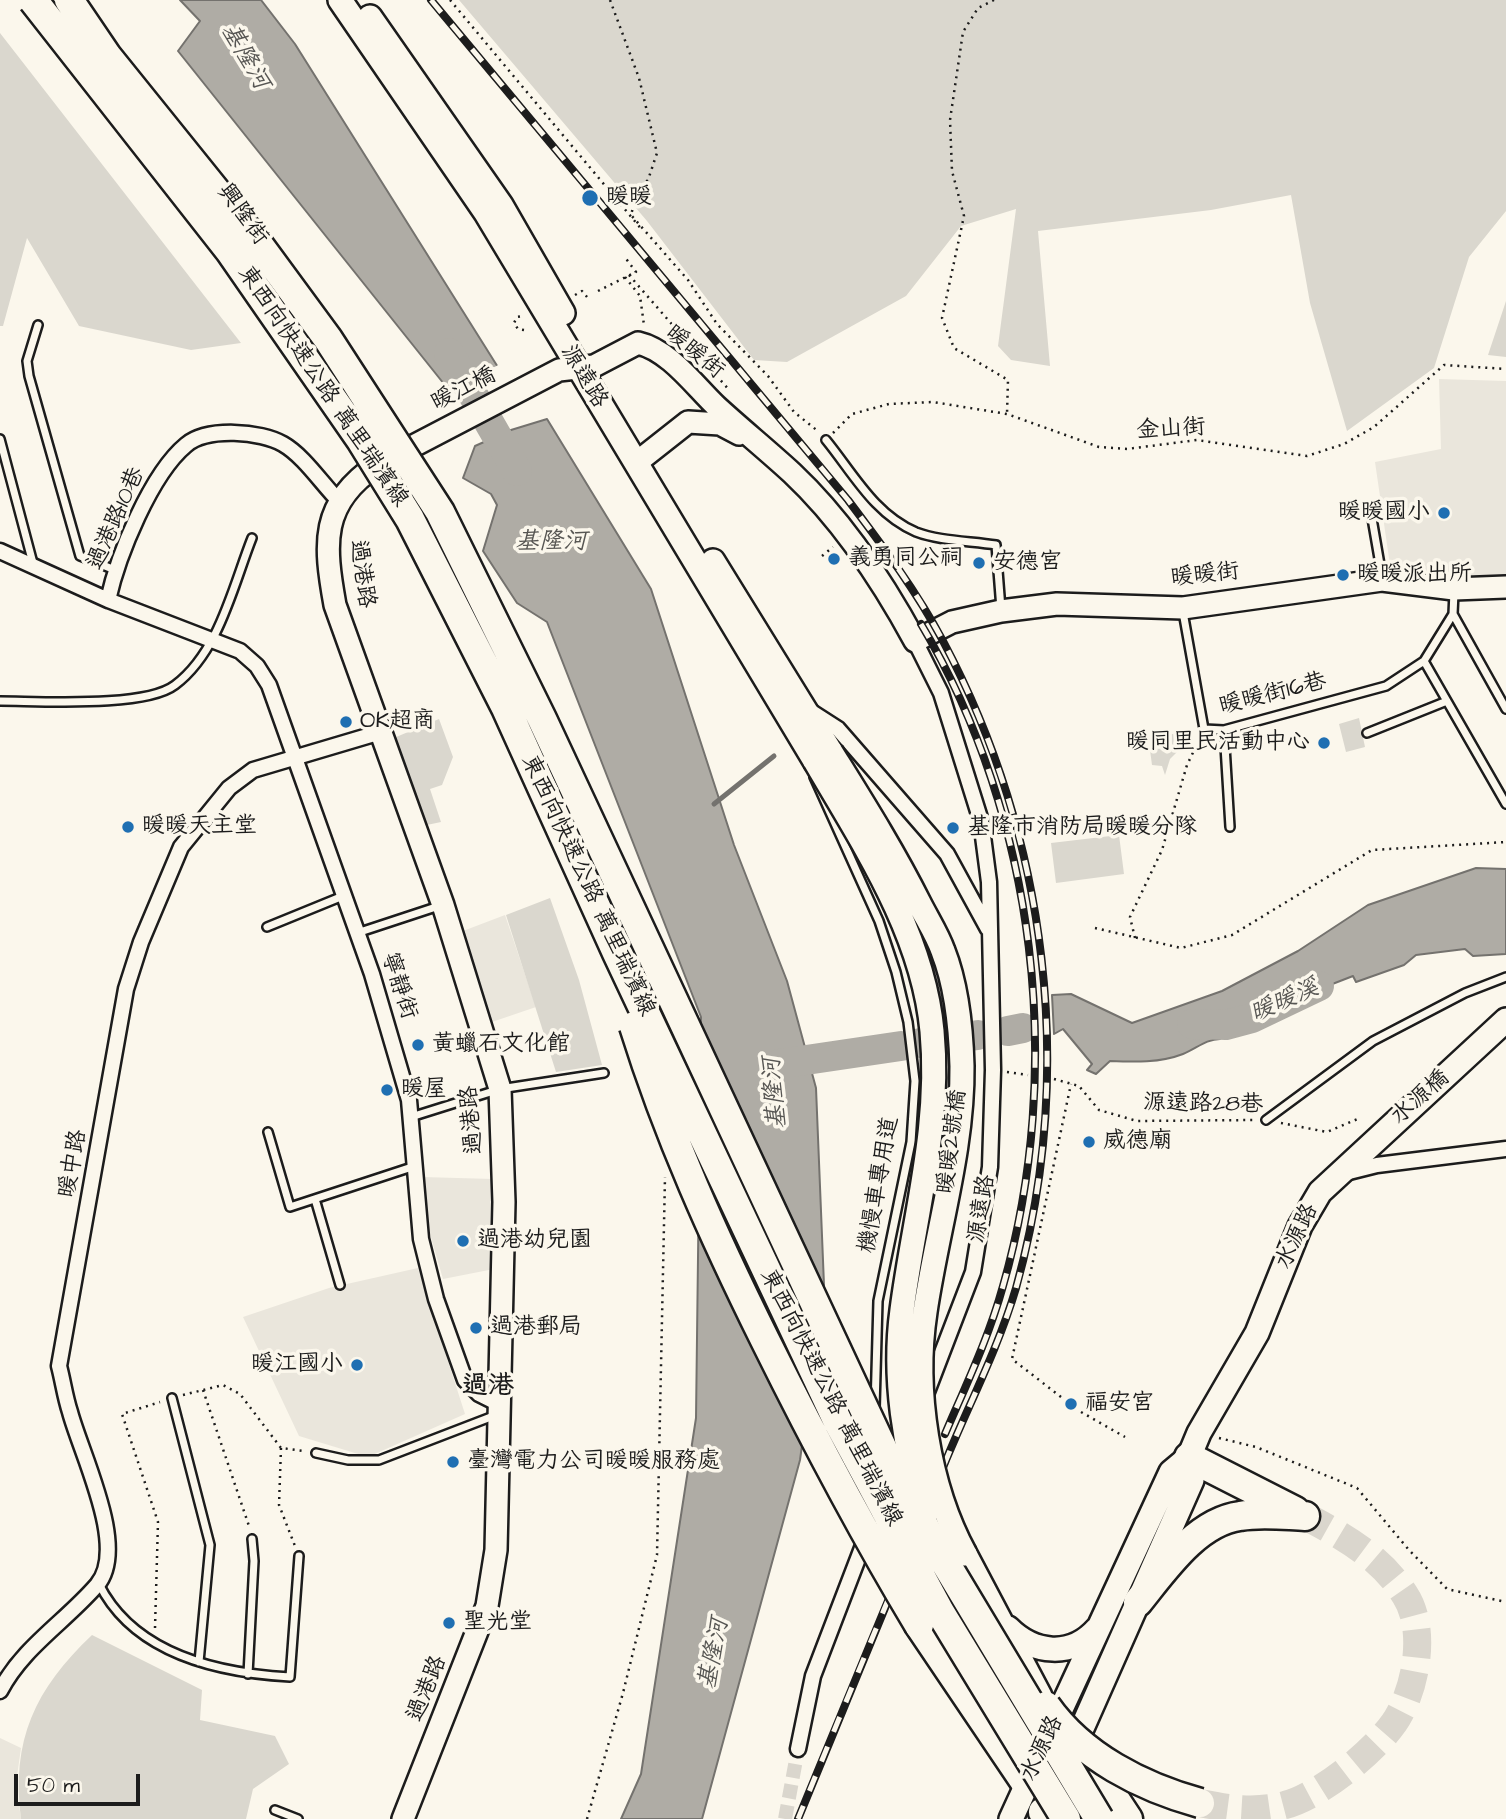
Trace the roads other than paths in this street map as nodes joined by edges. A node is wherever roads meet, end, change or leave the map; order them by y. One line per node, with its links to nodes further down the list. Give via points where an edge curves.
1 (33, 0): 46 (highway, 東西向快速公路 萬里瑞濱線, bridge, via 230,251 410,519 506,708)
2 (55, 0): 11 (street, 興隆街)
3 (69, 0): 66 (highway, 東西向快速公路 萬里瑞濱線, bridge, via 328,339 440,512 548,731 840,1362 888,1460)
4 (340, 0): 7 (main road, 源遠路, via 486,213)
5 (358, 0): 7 (main road, 源遠路, via 501,205)
6 (38, 325): 18 (lane, via 27,361 29,376 80,556)
7 (577, 369): 9 (street, 暖暖街, via 638,343 647,345 660,352); 11 (street, 暖江橋); 12 (main road, 源遠路)
8 (0, 439): 17 (lane)
9 (752, 440): 12 (street, 暖暖街, via 720,424 688,422); 27 (street, 暖暖街, via 793,474 830,516 890,597)
10 (826, 440): 24 (lane, via 870,499 893,519 918,533 996,545)
11 (394, 457): 13 (street, 過港路, via 356,479)
12 (642, 459): 31 (main road, 源遠路); 33 (main road, 源遠路)
13 (339, 501): 18 (street, 過港路10巷, via 286,445 263,434 230,432 188,442 160,472); 35 (street, 過港路, via 330,518 328,537 335,606)
14 (1370, 507): 19 (lane)
15 (252, 538): 26 (lane)
16 (0, 551): 17 (street, 過港路10巷)
17 (34, 567): 22 (street, 過港路10巷)
18 (115, 570): 22 (street, 過港路10巷)
19 (1382, 580): 21 (street, 暖暖街); 23 (street, 暖暖街)
20 (1506, 587): 21 (street, 暖暖街)
21 (1454, 589): 25 (lane, 暖暖街16巷)
22 (108, 600): 26 (street, 寧靜街)
23 (1183, 608): 24 (street, 暖暖街, via 1057,604); 34 (lane, 暖暖街16巷, via 1204,729)
24 (1001, 611): 27 (street, 暖暖街, via 952,622)
25 (1453, 614): 28 (lane, 暖暖街16巷); 32 (lane)
26 (213, 638): 29 (lane, via 174,686 124,701); 38 (street, 寧靜街, via 240,651 270,685)
27 (915, 641): 45 (street, 暖暖街, via 941,693 981,821)
28 (1424, 661): 30 (lane); 34 (lane, 暖暖街16巷, via 1386,686)
29 (0, 701)
30 (1447, 701): 36 (lane); 39 (lane)
31 (804, 707): 37 (main road, 源遠路); 45 (street, 源遠路, via 838,729 947,853)
32 (1506, 709)
33 (798, 730): 37 (main road, 源遠路); 63 (lane, 機慢車專用道, via 821,798 879,921 897,972 915,1081 911,1142 878,1301 875,1411)
34 (1224, 730): 40 (lane)
35 (381, 732): 38 (street, 暖中路); 42 (street, 過港路)
36 (1367, 733)
37 (823, 757): 66 (main road, 暖暖2號橋, bridge, via 912,947 932,1031 933,1122 901,1312 898,1358 908,1444 920,1496)
38 (294, 759): 41 (street, 寧靜街); 67 (street, 暖中路, via 253,770 229,788 181,847 126,989 59,1366 107,1534 107,1564)
39 (1506, 804)
40 (1230, 827)
41 (343, 896): 43 (lane); 44 (street, 寧靜街)
42 (443, 905): 44 (lane); 50 (street, 過港路)
43 (267, 927)
44 (357, 933): 51 (street, 寧靜街)
45 (991, 933): 75 (street, 源遠路, via 990,1167 973,1272 943,1357 881,1492 813,1676)
46 (617, 954): 77 (highway, bridge, via 658,1105 701,1208 808,1427 919,1625); 80 (highway, 東西向快速公路 萬里瑞濱線, bridge, via 838,1422)
47 (1506, 977): 52 (lane, via 1373,1041)
48 (1506, 1020): 56 (main road, 水源橋)
49 (604, 1073): 50 (lane)
50 (500, 1088): 51 (lane); 60 (street, 過港路, via 504,1202)
51 (411, 1117): 55 (street, 寧靜街)
52 (1266, 1120)
53 (268, 1132): 57 (lane, via 290,1207)
54 (1506, 1149): 56 (street, via 1377,1165)
55 (415, 1166): 57 (lane); 60 (street, 寧靜街, via 421,1239 436,1299 465,1380)
56 (1336, 1175): 61 (main road, 水源路, via 1300,1226 1257,1333)
57 (314, 1199): 58 (lane)
58 (340, 1285)
59 (172, 1398): 71 (lane, via 210,1545)
60 (500, 1409): 62 (lane, via 379,1460); 82 (street, 過港路, via 496,1550 487,1606)
61 (1194, 1445): 68 (main road, 水源路, via 1192,1480); 68 (highway, via 1305,1516 1254,1514 1220,1522 1188,1544); 70 (main road, 水源路, via 1171,1472)
62 (316, 1453)
63 (879, 1461)
64 (252, 1539): 72 (lane)
65 (299, 1556): 72 (lane, via 290,1677)
66 (948, 1556): 69 (main road); 77 (main road); 78 (highway, bridge, via 1050,1712 1070,1734 1127,1775); 84 (highway, 東西向快速公路 萬里瑞濱線, bridge)
67 (99, 1583): 71 (lane, via 109,1605 129,1627 177,1655); 73 (street, via 27,1653)
68 (1138, 1602): 76 (main road, 水源路)
69 (994, 1609): 70 (main road, via 1019,1640 1044,1650 1085,1640); 74 (main road)
70 (1104, 1618): 74 (main road, 水源路)
71 (199, 1662): 72 (lane)
72 (248, 1674)
73 (0, 1691)
74 (1055, 1725): 76 (main road); 77 (main road, 水源路)
75 (798, 1749)
76 (1073, 1749): 80 (main road, 水源路); 85 (highway); 86 (highway, via 1103,1781)
77 (1027, 1785): 80 (main road); 83 (main road, 水源路)
78 (1200, 1804)
79 (275, 1810): 81 (lane)
80 (1049, 1817)
81 (298, 1819)
82 (403, 1819)
83 (1011, 1819)
84 (1099, 1819)
85 (1113, 1819)
86 (1128, 1819)

